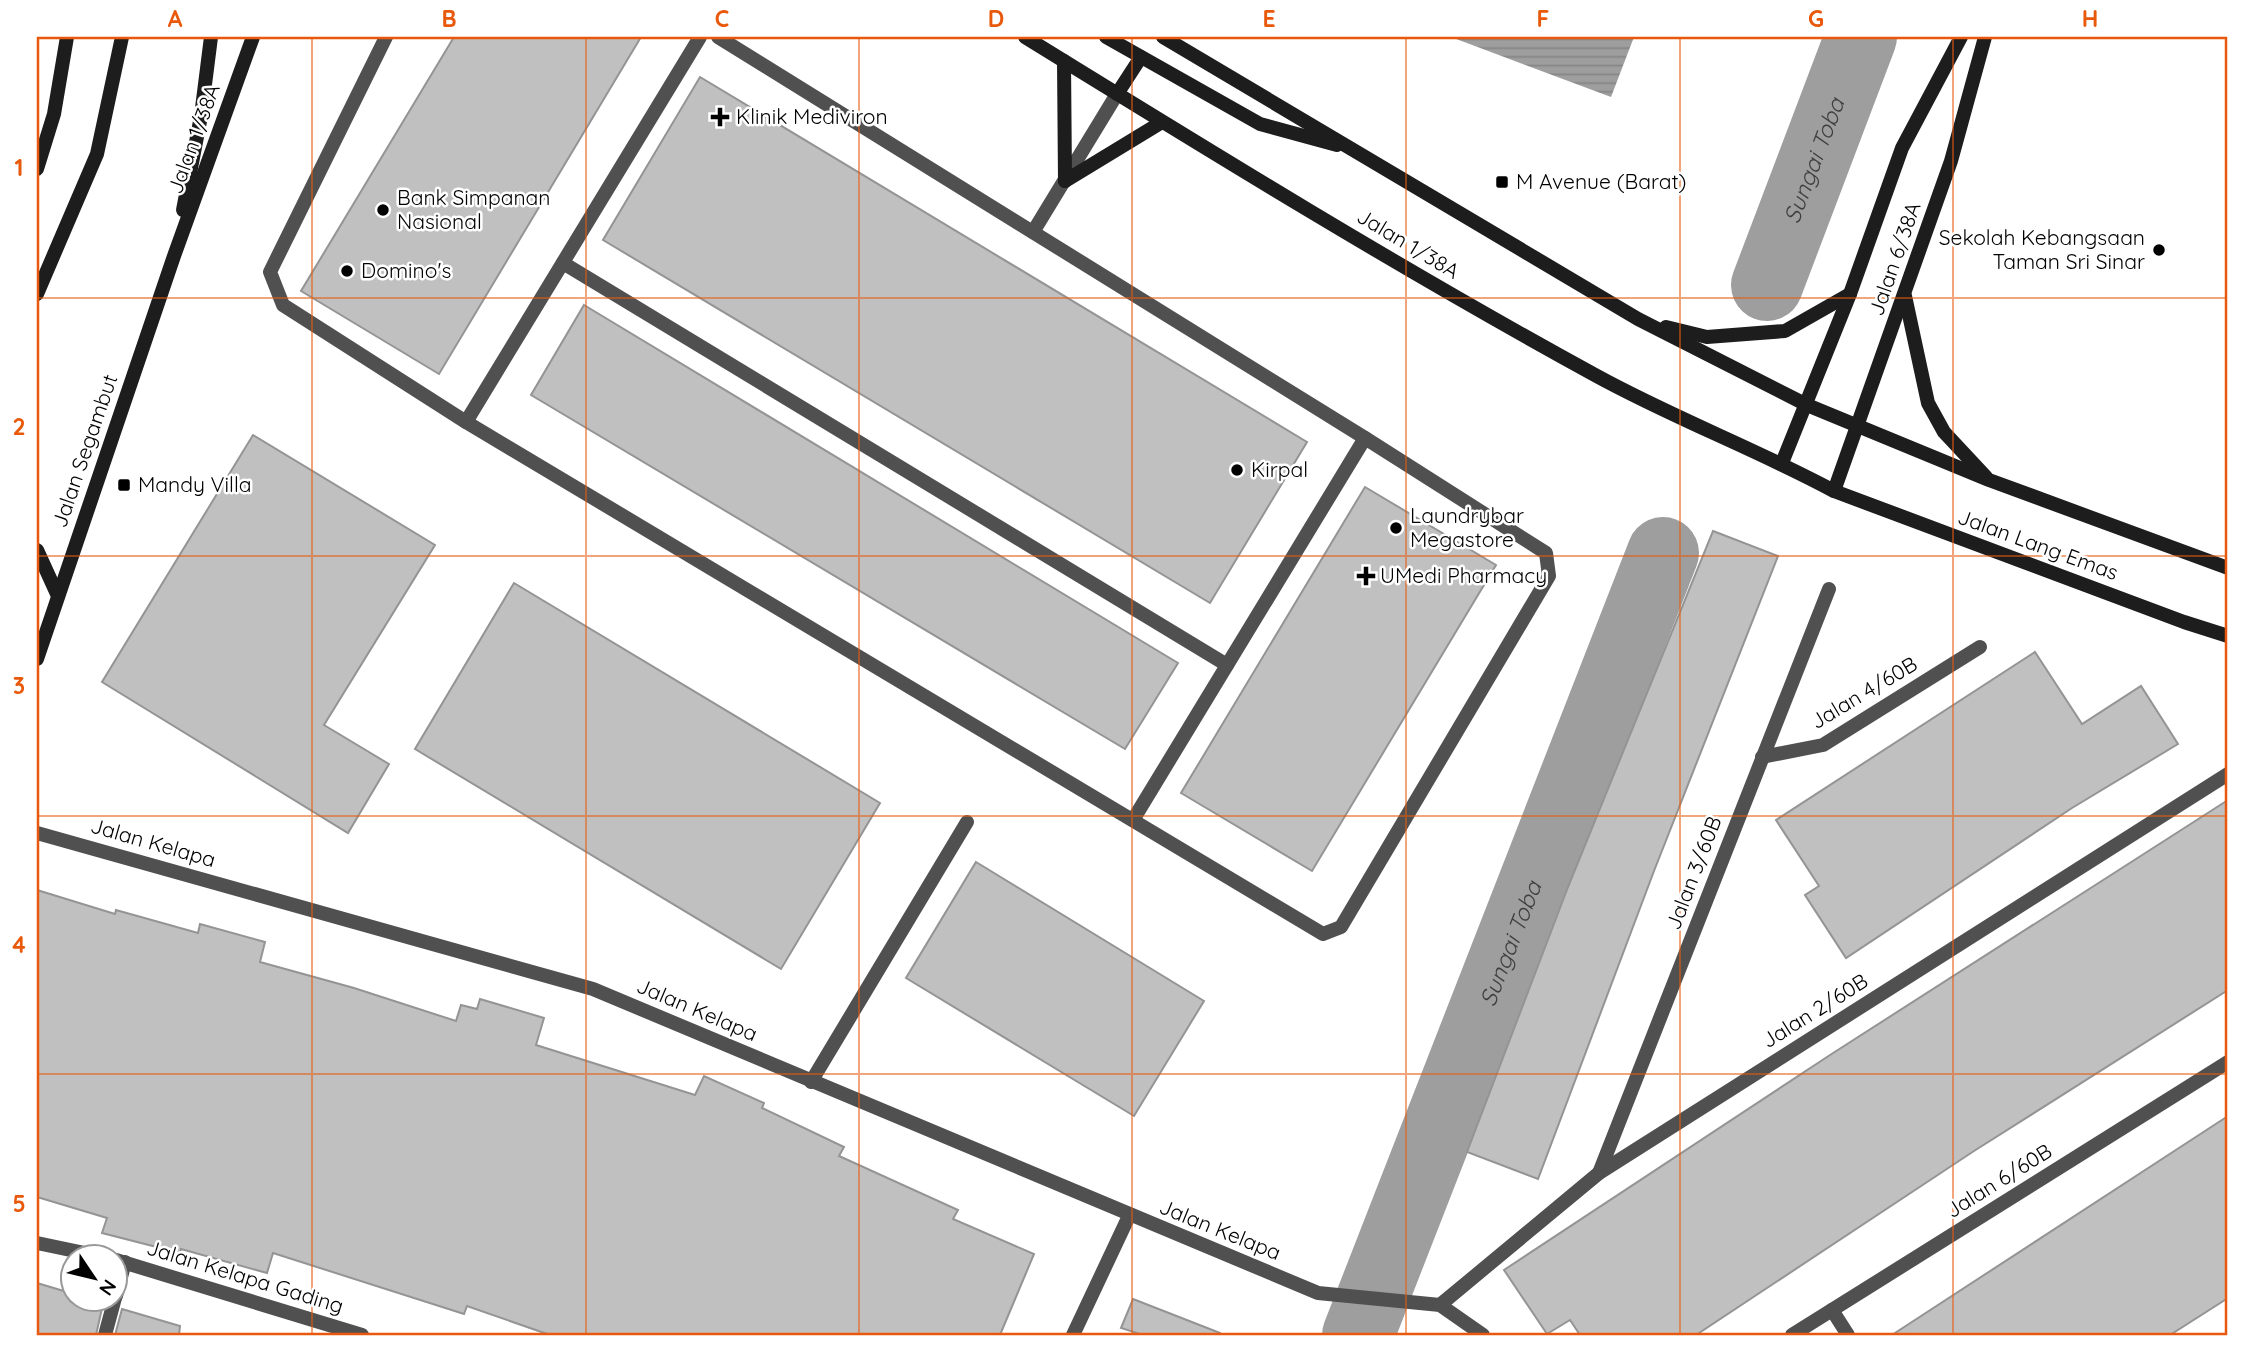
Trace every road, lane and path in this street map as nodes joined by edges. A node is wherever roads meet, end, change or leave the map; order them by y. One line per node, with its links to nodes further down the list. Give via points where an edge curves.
1 (67, 37): 18 (main road, via 54,114)
2 (122, 37): 23 (main road, via 97,154)
3 (211, 37): 21 (main road)
4 (253, 37): 21 (main road, Jalan 1/38A)
5 (386, 37): 28 (street, via 270,272 283,305)
6 (700, 37): 22 (street)
7 (718, 37): 20 (street)
8 (1025, 37): 14 (main road, Jalan 1/38A)
9 (1106, 37): 13 (main road)
10 (1163, 37): 17 (main road)
11 (1961, 37): 24 (main road, Jalan 6/38A, via 1902,148)
12 (1985, 37): 25 (main road, Jalan 6/38A, via 1951,160)
13 (1141, 57): 15 (main road); 17 (main road, via 1260,124)
14 (1064, 61): 15 (main road, Jalan 1/38A); 19 (main road)
15 (1117, 94): 16 (main road, Jalan 1/38A); 19 (street)
16 (1163, 122): 19 (main road); 31 (main road, Jalan 1/38A, via 1587,371)
17 (1356, 150): 26 (main road)
18 (37, 169)
19 (1065, 181): 20 (street)
20 (1034, 232): 30 (street)
21 (174, 256): 37 (main road, Jalan Segambut)
22 (563, 263): 28 (street); 41 (street)
23 (37, 294)
24 (1850, 294): 26 (main road, via 1785,331 1707,337); 27 (main road, Jalan 6/38A)
25 (1905, 295): 29 (main road, Jalan 6/38A); 32 (main road, via 1928,404 1944,432)
26 (1638, 319): 27 (main road)
27 (1807, 405): 29 (main road, Jalan Lang Emas); 31 (main road, Jalan 6/38A)
28 (466, 422): 44 (street)
29 (1859, 426): 32 (main road, Jalan Lang Emas); 33 (main road, Jalan 6/38A)
30 (1365, 438): 41 (street); 44 (street, via 1546,553 1549,576 1341,927 1323,934)
31 (1782, 463): 33 (main road, Jalan 1/38A)
32 (1989, 480): 35 (main road, Jalan Lang Emas)
33 (1834, 491): 38 (main road, Jalan Lang Emas)
34 (37, 550): 37 (main road)
35 (2228, 568)
36 (1829, 589): 42 (street, Jalan 3/60B)
37 (58, 596): 40 (main road, Jalan Segambut)
38 (2228, 636)
39 (1980, 647): 42 (street, Jalan 4/60B, via 1823,745)
40 (37, 659)
41 (1227, 665): 44 (street)
42 (1762, 757): 49 (street, Jalan 3/60B)
43 (2228, 774): 49 (street, Jalan 2/60B)
44 (1133, 820)
45 (967, 821): 48 (street)
46 (37, 833): 48 (street, Jalan Kelapa, via 593,989)
47 (2228, 1062): 55 (street, Jalan 6/60B)
48 (811, 1082): 50 (street, Jalan Kelapa)
49 (1599, 1173): 54 (street, Jalan 2/60B)
50 (1129, 1216): 54 (street, Jalan Kelapa, via 1318,1293); 59 (street)
51 (37, 1243): 52 (street)
52 (60, 1248)
53 (130, 1264): 58 (street, Jalan Kelapa Gading)
54 (1440, 1305): 60 (street)
55 (1832, 1310): 61 (street, Jalan 6/60B); 62 (street)
56 (111, 1312): 57 (street)
57 (105, 1335)
58 (358, 1335)
59 (1073, 1335)
60 (1483, 1335)
61 (1792, 1335)
62 (1848, 1335)

